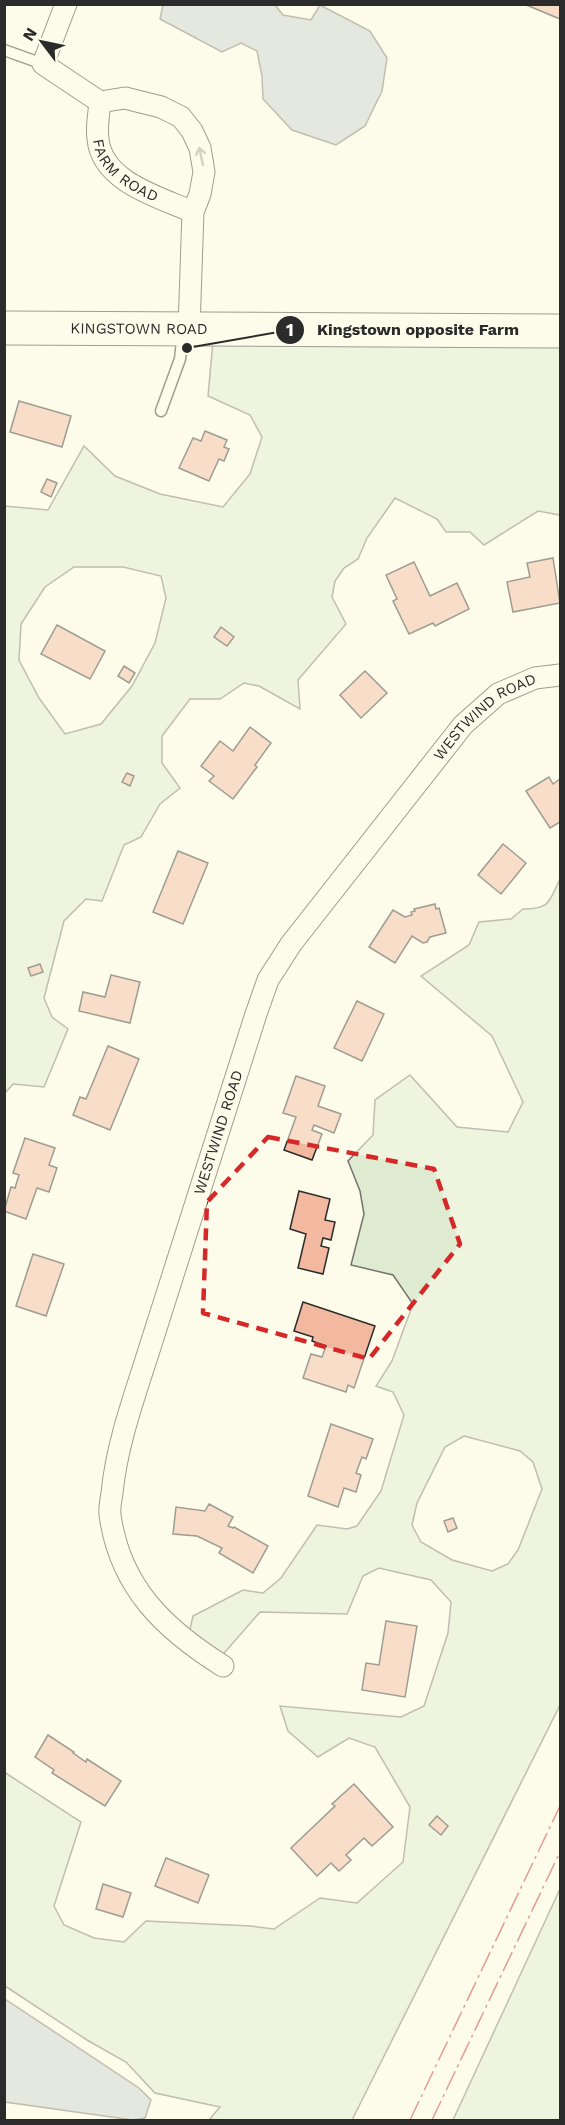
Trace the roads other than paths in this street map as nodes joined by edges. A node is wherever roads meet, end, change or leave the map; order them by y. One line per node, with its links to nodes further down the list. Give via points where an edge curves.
1 (66, 4): 3 (street)
2 (4, 50): 3 (lane)
3 (43, 64): 4 (street)
4 (100, 102): 5 (street, FARM ROAD, via 97,138 112,171 126,182); 5 (street, one-way to 4, via 204,172 200,148 181,117 142,101 125,98)
5 (192, 212): 7 (street)
6 (4, 328): 7 (main road, KINGSTOWN ROAD)
7 (186, 328): 8 (main road, KINGSTOWN ROAD); 9 (lane, via 180,359)
8 (561, 331)
9 (161, 411)
10 (561, 675): 11 (street, WESTWIND ROAD, via 535,678 498,694 462,725 291,944 268,980 256,1014 114,1468 110,1513 117,1549 134,1586 159,1617 194,1648)
11 (223, 1666)

